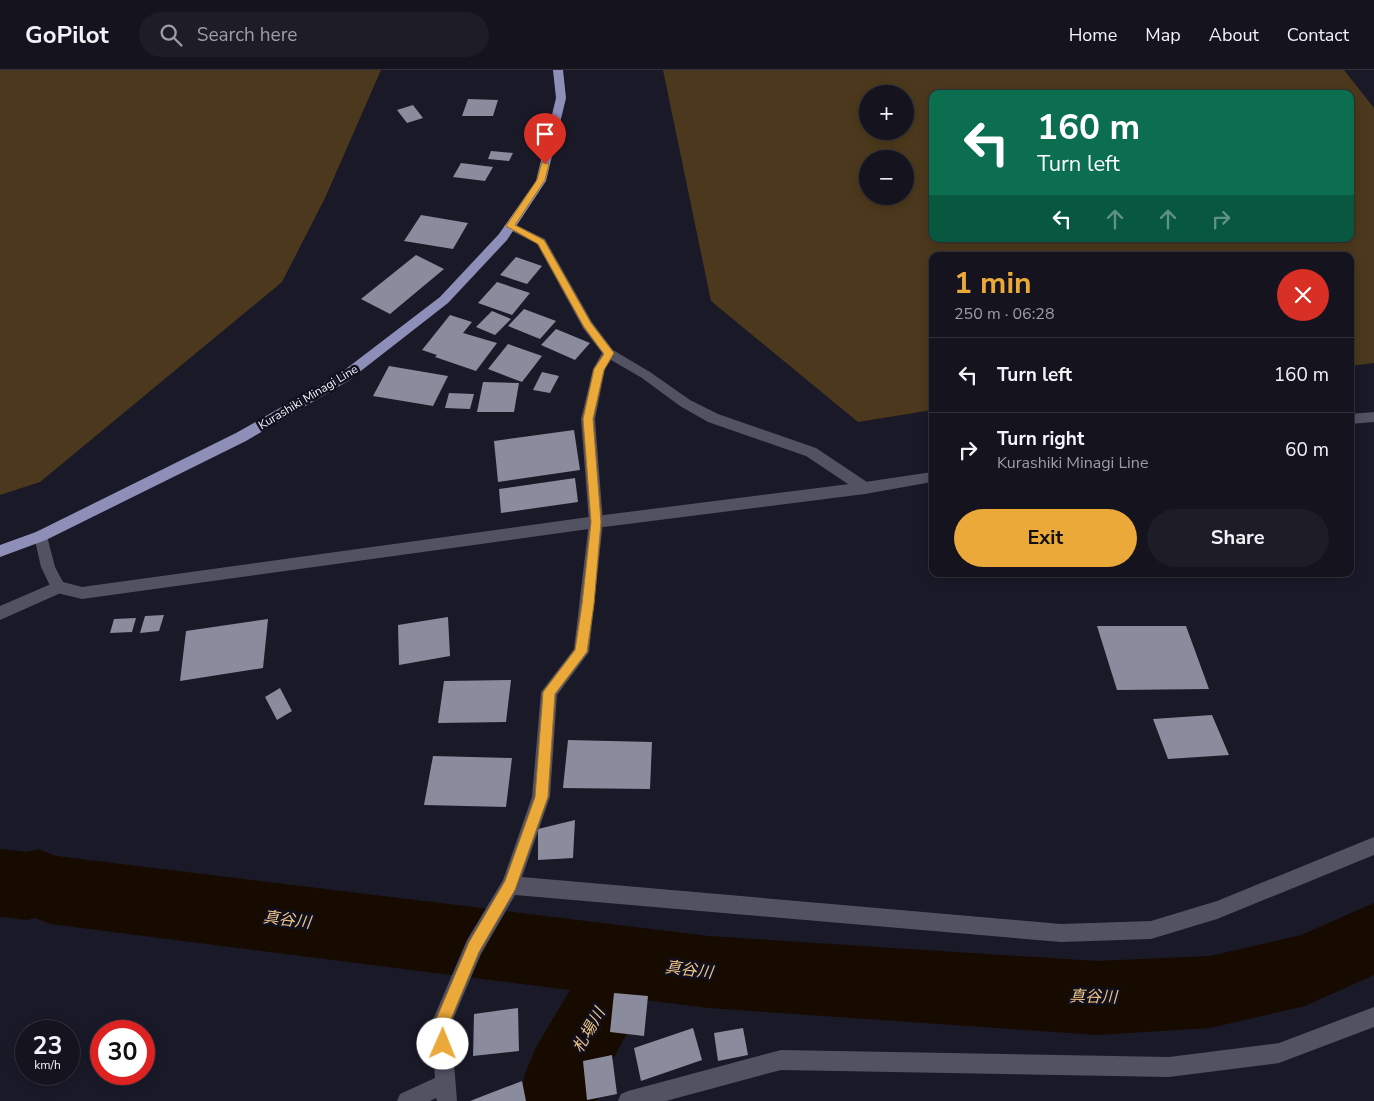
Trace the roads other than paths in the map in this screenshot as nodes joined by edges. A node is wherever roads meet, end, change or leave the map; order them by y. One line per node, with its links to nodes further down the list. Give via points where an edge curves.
1 (558, 70): 2 (main road, Kurashiki Minagi Line, via 561,98 541,180)
2 (510, 226): 3 (street, via 541,242 587,325); 9 (main road, Kurashiki Minagi Line, via 444,300 343,378 241,437)
3 (609, 353): 7 (street, via 685,403 706,414 811,452); 8 (street, via 599,369 588,419)
4 (1374, 417): 5 (street)
5 (1354, 419)
6 (929, 477): 7 (street)
7 (865, 488): 8 (street)
8 (596, 522): 11 (street, via 82,593); 14 (street, via 581,652 550,692 541,797)
9 (41, 536): 10 (main road, Kurashiki Minagi Line); 11 (street, via 48,567)
10 (0, 551)
11 (58, 587): 12 (street)
12 (0, 613)
13 (1374, 846): 14 (street, via 1217,910 1151,930 1060,933)
14 (510, 885): 16 (street, via 474,947 441,1024)
15 (1374, 1017): 18 (street, via 1279,1053 1169,1067 782,1060)
16 (447, 1092): 17 (street)
17 (407, 1101)
18 (628, 1101)

